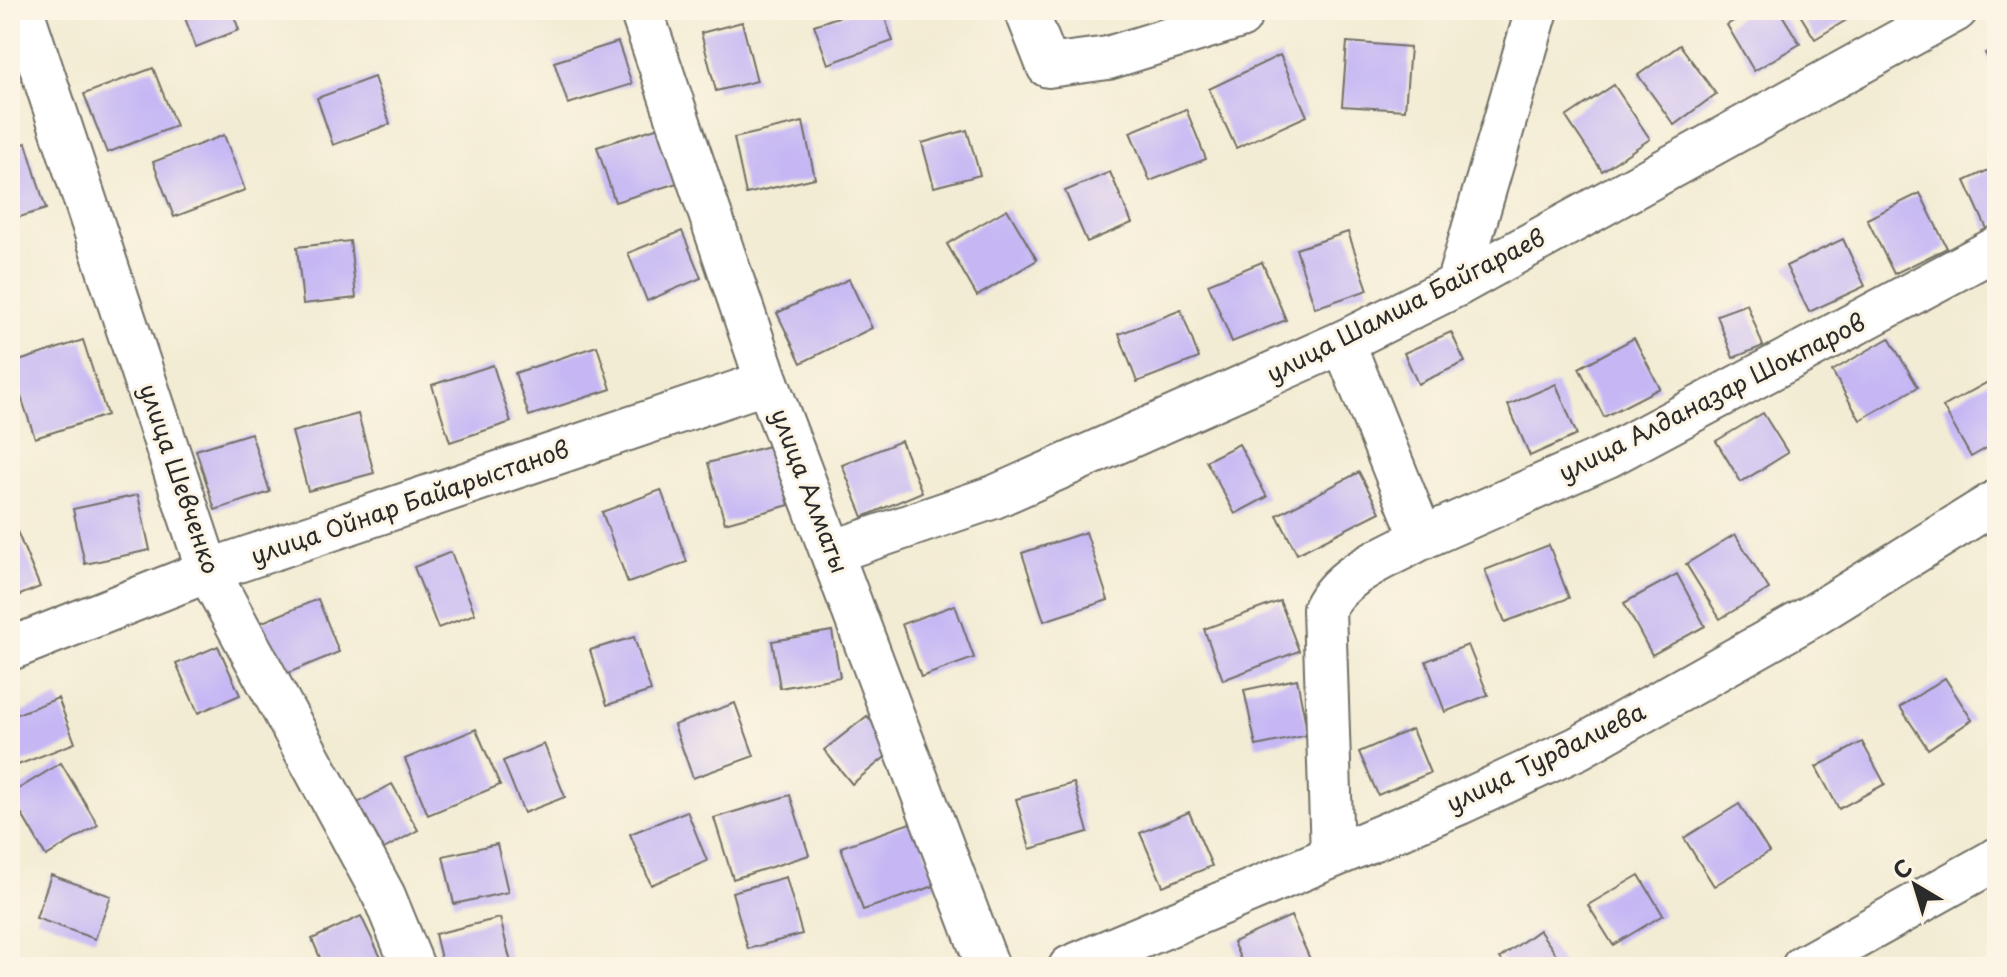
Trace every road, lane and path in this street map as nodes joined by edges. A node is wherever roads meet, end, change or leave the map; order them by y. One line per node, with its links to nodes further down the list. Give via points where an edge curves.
1 (22, 10): 14 (street, улица Шевченко)
2 (641, 10): 10 (street, улица Алматы)
3 (1026, 10): 6 (street, via 1048,66 1108,58)
4 (1537, 10): 8 (street)
5 (1956, 10): 8 (street, улица Шамша Байгараев)
6 (1241, 14)
7 (1997, 248): 12 (street, улица Алданазар Шокпаров, via 1608,456)
8 (1457, 285): 9 (street, улица Шамша Байгараев)
9 (1343, 342): 12 (street); 13 (street, улица Шамша Байгараев, via 994,497)
10 (767, 382): 13 (street, улица Алматы); 14 (street, улица Ойнар Байарыстанов)
11 (1997, 501): 16 (street, улица Турдалиева, via 1814,615 1578,748)
12 (1422, 538): 16 (street, улица Алданазар Шокпаров, via 1343,582 1324,609)
13 (832, 552): 19 (street, улица Алматы)
14 (208, 571): 15 (street, улица Ойнар Байарыстанов); 18 (street, улица Шевченко, via 384,896)
15 (10, 649)
16 (1332, 855): 20 (street, улица Турдалиева)
17 (1997, 859): 21 (street)
18 (413, 967)
19 (988, 967)
20 (1070, 967)
21 (1803, 967)

